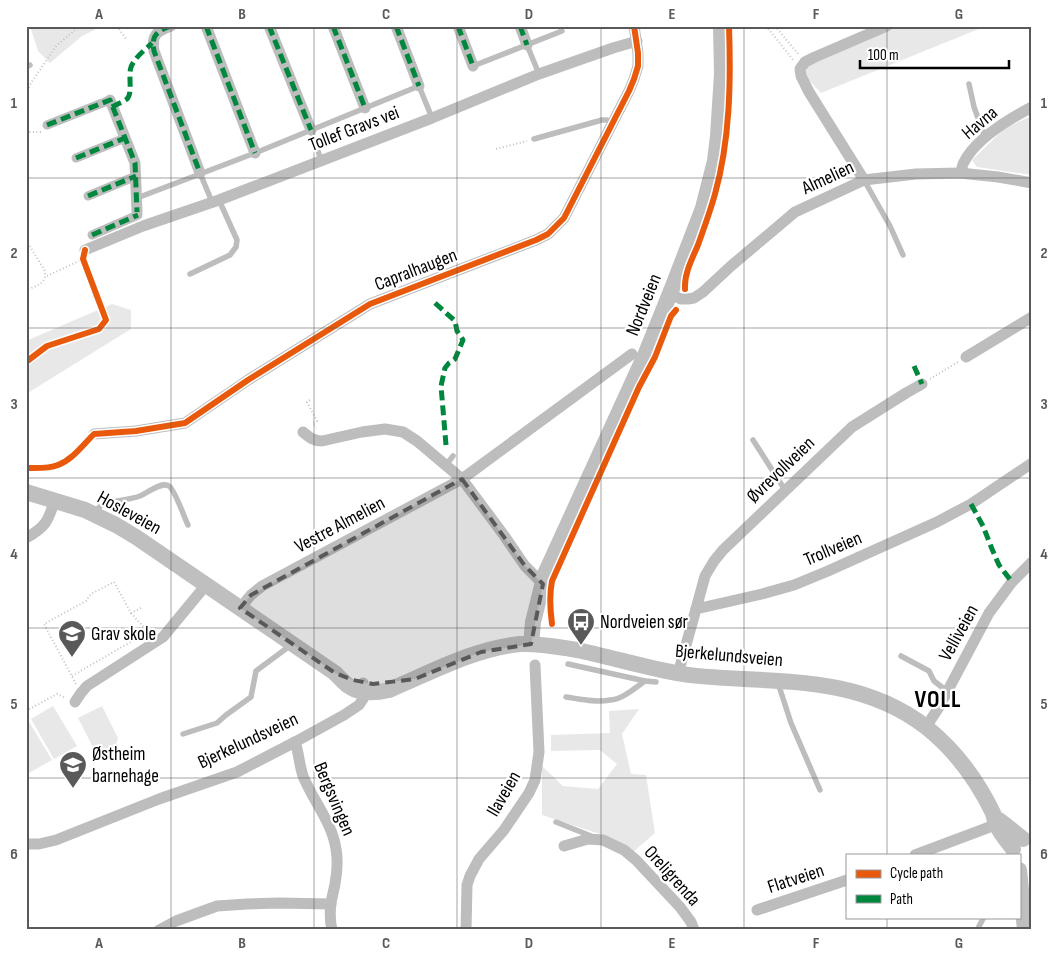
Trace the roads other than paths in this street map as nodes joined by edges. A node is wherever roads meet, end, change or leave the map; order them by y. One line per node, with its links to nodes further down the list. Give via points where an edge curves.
1 (171, 26): 32 (street, via 160,30 152,43)
2 (206, 26): 28 (street)
3 (269, 26): 24 (street, Tollef Gravs vei)
4 (332, 26): 19 (street, Tollef Gravs vei)
5 (396, 26): 17 (street)
6 (458, 26): 14 (street)
7 (520, 26): 13 (street)
8 (634, 26): 12 (street, Capralhaugen)
9 (721, 26): 44 (main road, Nordveien, via 721,104 715,161 700,216)
10 (888, 26): 34 (street, via 814,57 803,66 801,76)
11 (562, 31): 13 (lane)
12 (637, 41): 15 (street, Tollef Gravs vei); 22 (street, Capralhaugen, via 638,66)
13 (527, 45): 14 (lane); 15 (lane)
14 (473, 66)
15 (538, 74): 21 (street, Tollef Gravs vei)
16 (969, 84): 25 (lane)
17 (419, 86): 19 (lane); 21 (lane)
18 (110, 100): 23 (street); 26 (street)
19 (365, 108): 24 (lane)
20 (1032, 108): 25 (street, Havna)
21 (432, 118): 30 (street, Tollef Gravs vei)
22 (613, 122): 27 (lane, via 602,120); 50 (street, Capralhaugen, via 564,218 548,234 370,304 185,423)
23 (47, 125)
24 (311, 130): 28 (lane); 30 (lane)
25 (986, 137): 31 (street, Havna, via 964,162)
26 (125, 138): 29 (street); 33 (street, via 135,163)
27 (534, 139)
28 (255, 152): 32 (lane)
29 (76, 158)
30 (321, 160): 38 (street, Tollef Gravs vei)
31 (960, 173): 34 (street, Almelien); 35 (street, Almelien)
32 (200, 174): 37 (lane); 38 (lane)
33 (136, 176): 36 (street); 37 (street)
34 (864, 180): 41 (lane); 44 (street, Almelien, via 795,212 694,298 681,299)
35 (1032, 183)
36 (88, 196)
37 (137, 198): 39 (street)
38 (216, 201): 42 (street, Tollef Gravs vei, via 143,226); 43 (lane, via 237,240 236,247 230,255)
39 (138, 213): 40 (street)
40 (92, 235)
41 (903, 255)
42 (84, 258)
43 (190, 274)
44 (670, 294): 61 (main road, Nordveien)
45 (1032, 317): 47 (street)
46 (632, 354): 53 (street, Vestre Almelien)
47 (966, 356)
48 (922, 384): 54 (street, Øvrevollveien, via 852,427)
49 (304, 432): 53 (street, via 318,441 385,429 403,432 449,460)
50 (94, 434)
51 (753, 440): 54 (lane)
52 (1032, 463): 64 (street, Trollveien, via 971,504 828,571 794,585)
53 (462, 479): 61 (street, via 525,566); 63 (street, Vestre Almelien, via 262,586)
54 (786, 490): 64 (street, Øvrevollveien, via 714,560 705,576)
55 (26, 492): 56 (main road, Hosleveien)
56 (55, 500): 57 (main road, Hosleveien); 59 (street, via 44,526)
57 (94, 514): 58 (lane, via 102,504 140,496 165,485 173,491); 62 (main road, Hosleveien, via 136,537)
58 (188, 525)
59 (26, 538)
60 (1032, 562): 75 (street, Velliveien, via 989,613)
61 (542, 584): 66 (main road, Nordveien, via 544,624)
62 (206, 585): 63 (main road, Hosleveien); 77 (street, via 162,637 87,686)
63 (240, 608): 65 (main road, Hosleveien)
64 (696, 609): 70 (street)
65 (293, 644): 74 (main road, Hosleveien, via 350,687); 79 (lane, via 256,671 251,697 217,723)
66 (536, 645): 70 (main road, Bjerkelundsveien, via 586,652); 74 (main road, Bjerkelundsveien, via 523,644 480,652 389,690 380,692)
67 (901, 656): 75 (lane, via 929,671 934,681)
68 (568, 664): 72 (lane)
69 (535, 665): 99 (street, Ilaveien, via 539,752 535,780 470,876)
70 (678, 674): 71 (main road, Bjerkelundsveien)
71 (778, 680): 78 (main road, Bjerkelundsveien, via 856,692 887,704); 81 (lane, via 791,723)
72 (645, 681): 73 (lane); 76 (lane, via 627,694 611,700)
73 (656, 682)
74 (362, 688): 80 (street, Bjerkelundsveien, via 344,715)
75 (947, 691): 78 (street, Velliveien)
76 (566, 697)
77 (78, 698)
78 (926, 727): 82 (main road, Bjerkelundsveien, via 964,765)
79 (183, 734)
80 (295, 742): 85 (street, Bjerkelundsveien, via 237,772 56,840); 94 (street, Bergsvingen, via 299,763 332,833 336,850 336,884)
81 (820, 790)
82 (997, 820): 87 (main road, Bjerkelundsveien); 88 (street)
83 (556, 822): 84 (lane)
84 (603, 840): 86 (street, via 588,839); 100 (street, Oreligrenda, via 636,860 680,907)
85 (26, 844)
86 (564, 846)
87 (1023, 846): 90 (main road, via 1027,865)
88 (937, 851): 89 (street)
89 (920, 854)
90 (1032, 864)
91 (1032, 876): 102 (main road)
92 (846, 880): 95 (street, Flatveien)
93 (1020, 880): 102 (main road)
94 (330, 904): 97 (street, via 217,906); 98 (street, Bergsvingen)
95 (757, 910)
96 (983, 918): 101 (lane)
97 (159, 930)
98 (332, 930)
99 (466, 930)
100 (694, 930)
101 (977, 930)
102 (1025, 930)

